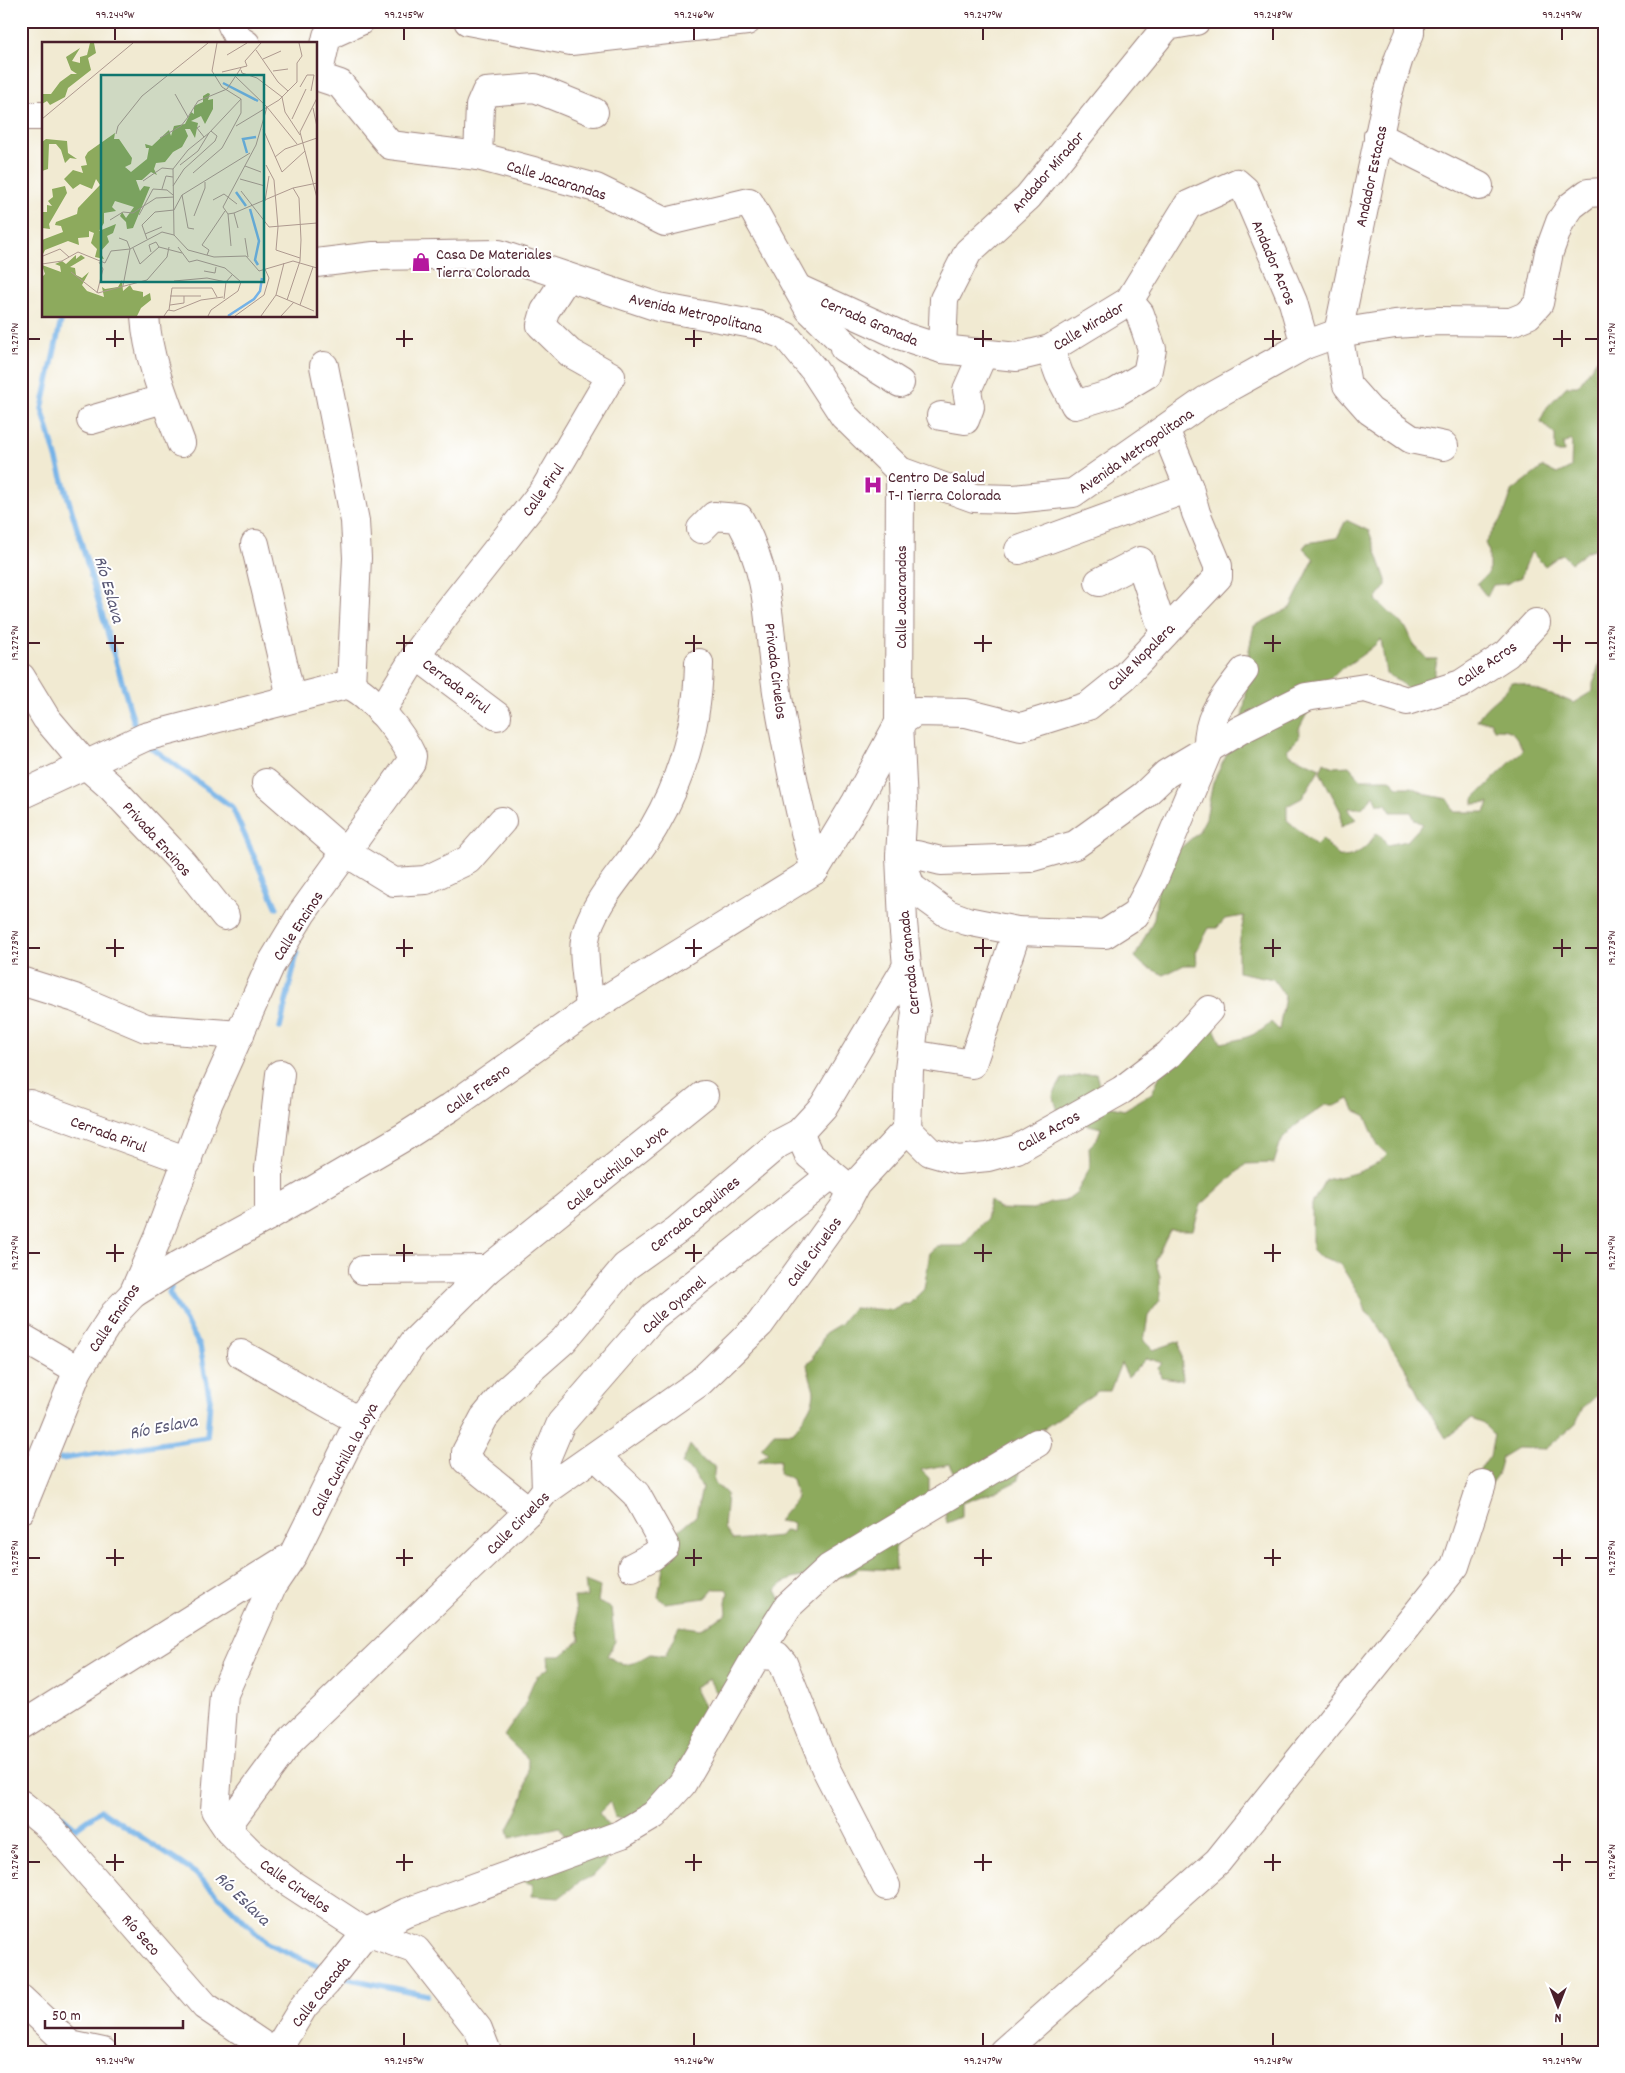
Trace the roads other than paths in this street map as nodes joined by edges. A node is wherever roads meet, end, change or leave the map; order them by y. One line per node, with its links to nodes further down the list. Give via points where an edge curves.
1 (230, 21): 7 (street, via 238,39)
2 (360, 21): 8 (street, via 327,36)
3 (468, 21): 4 (street, via 571,41)
4 (747, 21)
5 (1196, 21): 26 (street, Andador Mirador, via 1167,26 1028,198 968,252 944,299)
6 (1410, 21): 13 (street, Andador Estacas, via 1410,33 1399,58)
7 (243, 42)
8 (318, 72)
9 (318, 76): 14 (street, Calle Jacarandas, via 340,84 390,145)
10 (594, 112): 14 (street, via 535,88 486,92 480,106)
11 (21, 116): 12 (street)
12 (42, 116)
13 (1378, 136): 16 (street); 24 (street, Andador Estacas)
14 (478, 156): 20 (street, Calle Jacarandas, via 596,188 664,222 749,202)
15 (1237, 183): 21 (street, Calle Mirador, via 1188,205); 25 (street, Andador Acros, via 1245,190 1293,302)
16 (1479, 186)
17 (1604, 192): 24 (street, Avenida Metropolitana, via 1588,194 1571,206 1560,222 1549,252 1539,303 1528,315 1511,322 1395,324)
18 (318, 264): 19 (street, Avenida Metropolitana, via 374,256 499,254)
19 (567, 277): 23 (street, Avenida Metropolitana, via 658,307); 48 (street, Calle Pirul, via 545,311 541,324 570,354 611,376 544,490)
20 (798, 289): 26 (street, Cerrada Granada, via 902,336); 29 (street, Calle Jacarandas, via 809,309)
21 (1129, 301): 27 (street, Calle Mirador); 27 (street, via 1140,314 1152,349 1147,374 1115,393 1076,405)
22 (145, 318): 32 (street)
23 (758, 325): 29 (street, via 776,319 802,323); 38 (street, Avenida Metropolitana, via 786,336 814,370 844,416)
24 (1338, 333): 25 (street, Avenida Metropolitana); 37 (street, via 1347,385 1370,411 1411,439)
25 (1305, 345): 35 (street, Avenida Metropolitana, via 1206,400)
26 (942, 349): 28 (street, Calle Mirador)
27 (1050, 349): 28 (street, Calle Mirador, via 1017,356)
28 (983, 354): 33 (street, via 967,390 970,407 965,420)
29 (858, 356): 31 (street)
30 (324, 366): 52 (street, via 355,521 357,558)
31 (900, 383)
32 (163, 399): 34 (street); 36 (street)
33 (942, 416)
34 (91, 420)
35 (1165, 429): 39 (street, Calle Nopalera); 40 (street, Avenida Metropolitana, via 1073,493)
36 (181, 443)
37 (1444, 446)
38 (900, 471): 40 (street, Avenida Metropolitana, via 974,498); 56 (street, Calle Jacarandas)
39 (1190, 488): 42 (street); 47 (street, Calle Nopalera, via 1196,514 1218,566 1218,577)
40 (1056, 496): 42 (street)
41 (701, 529): 64 (street, Privada Ciruelos, via 714,516 739,518 752,542 764,577 778,697 805,836)
42 (1059, 536): 44 (street)
43 (255, 544): 53 (street)
44 (1019, 550)
45 (1099, 582): 47 (street, via 1140,561)
46 (1529, 631): 57 (street, Calle Acros, via 1507,654 1461,684 1407,701 1365,688 1306,697 1240,730)
47 (1164, 634): 56 (street, Calle Nopalera, via 1124,676 1088,706 1021,726 966,713 916,712)
48 (416, 655): 54 (street, Calle Pirul); 55 (street, Cerrada Pirul)
49 (699, 663): 69 (street, via 691,737 668,798 654,828 595,912 584,941)
50 (1244, 671): 57 (street, via 1213,714 1207,734)
51 (21, 677): 58 (street, Privada Encinos, via 46,718)
52 (351, 685): 53 (street); 54 (street, Calle Encinos)
53 (291, 697): 58 (street, via 139,739)
54 (381, 712): 62 (street, Calle Encinos, via 409,750 411,762)
55 (497, 716)
56 (899, 722): 63 (street, Calle Jacarandas, via 903,804); 64 (street, Calle Jacarandas)
57 (1208, 751): 63 (street, via 1166,774 1143,796 1075,845 1030,858 941,861 917,855); 66 (street, via 1153,881 1134,915 1105,934)
58 (86, 765): 60 (street); 65 (street, Privada Encinos, via 111,786 182,862)
59 (266, 783): 62 (street)
60 (21, 795)
61 (502, 821): 62 (street, via 468,860 426,880 394,882)
62 (345, 852): 71 (street, Calle Encinos, via 270,966)
63 (900, 856): 66 (street, via 910,887 948,914); 67 (street, Cerrada Granada)
64 (815, 870): 69 (street, Calle Fresno)
65 (226, 916)
66 (1017, 931): 72 (street, via 972,1064)
67 (907, 966): 72 (street, Cerrada Granada, via 916,1012); 77 (street, Cerrada Capulines, via 823,1107)
68 (21, 981): 71 (street, via 75,998 146,1028)
69 (590, 1009): 80 (street, Calle Fresno, via 451,1108)
70 (1210, 1010): 76 (street, Calle Acros, via 1169,1054 1122,1090 1017,1149 988,1157 958,1160 930,1152)
71 (240, 1035): 78 (street, Calle Encinos, via 208,1104)
72 (911, 1054): 76 (street, Cerrada Granada)
73 (280, 1074): 80 (street, via 269,1169)
74 (704, 1095): 81 (street, Calle Cuchilla la Joya)
75 (30, 1104): 78 (street, Cerrada Pirul)
76 (907, 1129): 79 (street)
77 (799, 1133): 79 (street, via 809,1155); 93 (street, Cerrada Capulines, via 778,1144 677,1230 626,1268 564,1340 506,1392 484,1418 466,1452 466,1460)
78 (188, 1161): 83 (street, Calle Encinos)
79 (844, 1180): 89 (street, Calle Ciruelos, via 843,1209 760,1324 700,1382); 91 (street, Calle Oyamel, via 654,1316 561,1423 545,1461)
80 (270, 1216): 83 (street, Calle Fresno)
81 (488, 1269): 82 (street); 87 (street, Calle Cuchilla la Joya, via 414,1342)
82 (363, 1270)
83 (133, 1294): 86 (street, Calle Encinos, via 114,1314)
84 (21, 1337): 86 (street)
85 (241, 1354): 87 (street)
86 (78, 1370): 92 (street, Calle Encinos)
87 (359, 1421): 94 (street, Calle Cuchilla la Joya)
88 (1037, 1443): 96 (street, via 829,1568 788,1606)
89 (596, 1456): 91 (street, Calle Ciruelos); 95 (street, via 636,1494 665,1546)
90 (1482, 1484): 106 (street, via 1456,1566 1218,1861)
91 (546, 1490): 93 (street, Calle Ciruelos)
92 (21, 1510)
93 (529, 1511): 99 (street, Calle Ciruelos, via 290,1741 233,1818)
94 (293, 1556): 97 (street); 99 (street, Calle Ciruelos, via 272,1586 224,1694 215,1810)
95 (632, 1567)
96 (756, 1655): 100 (street, via 776,1656 784,1663 824,1767); 101 (street, via 682,1784 654,1815 622,1834 407,1912)
97 (21, 1726)
98 (21, 1804): 104 (street, Río Seco, via 49,1827 205,2006)
99 (229, 1831): 101 (street, Calle Ciruelos, via 252,1854 290,1883)
100 (886, 1886)
101 (367, 1932): 104 (street, Calle Cascada, via 304,2006); 105 (street, Calle Ciruelos, via 416,1950 478,2029)
102 (21, 2000): 103 (street, via 70,2045)
103 (103, 2052)
104 (274, 2052)
105 (488, 2052)
106 (1003, 2052)

